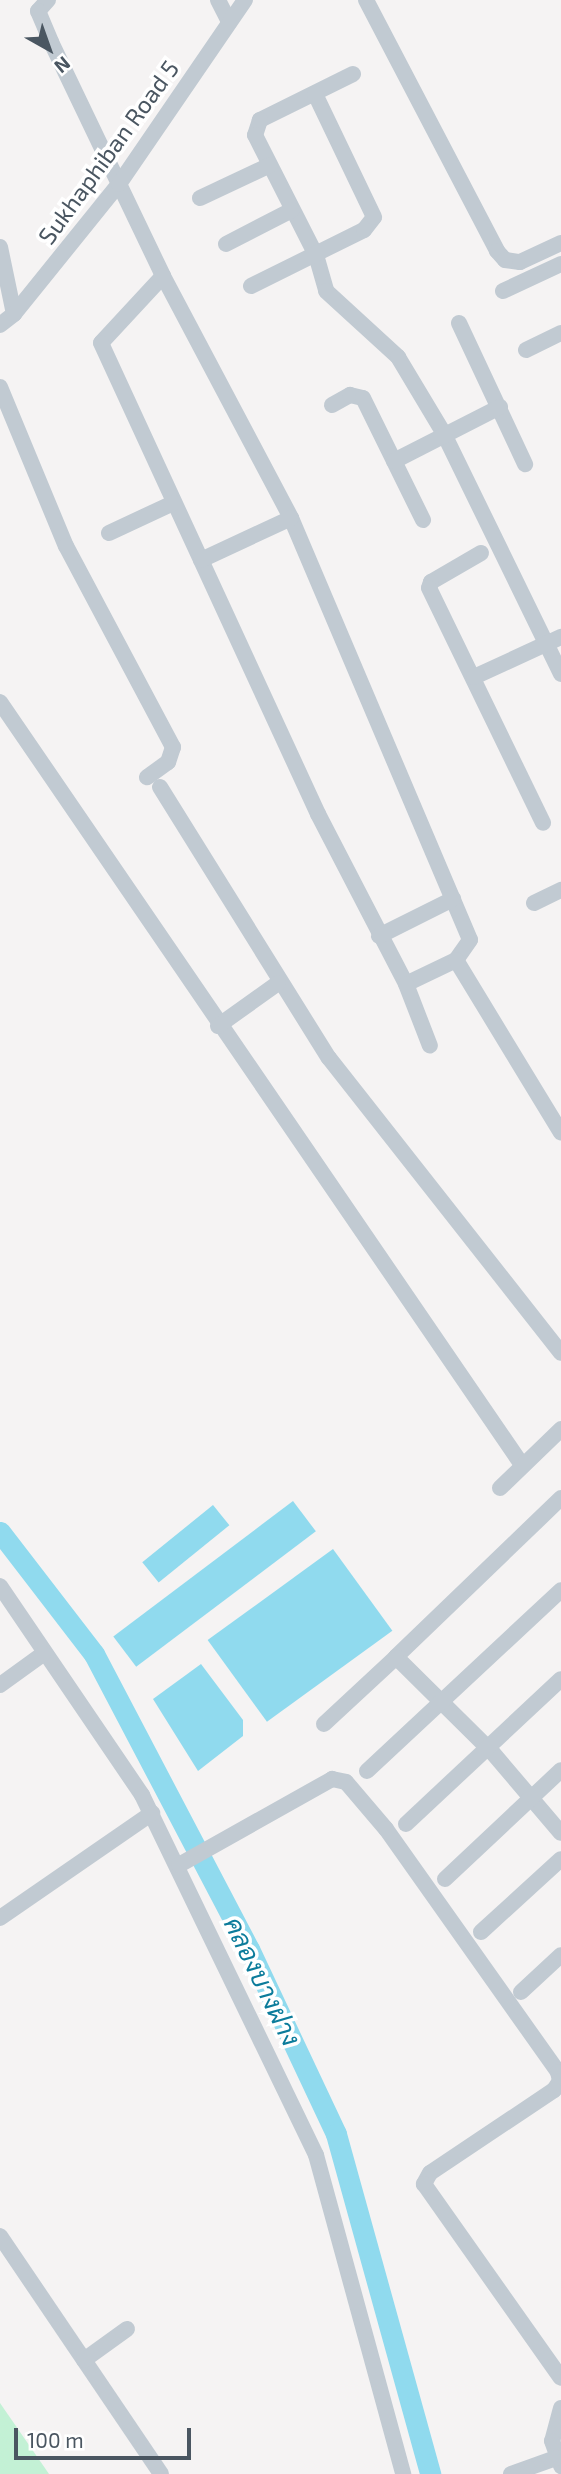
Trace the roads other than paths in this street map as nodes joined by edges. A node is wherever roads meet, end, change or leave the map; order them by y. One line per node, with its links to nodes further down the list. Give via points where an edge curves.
1 (218, 0): 5 (street)
2 (245, 0): 5 (street, Sukhaphiban Road 5)
3 (373, 2): 12 (street, via 505,260 520,262)
4 (39, 4): 9 (street)
5 (229, 23): 9 (street, Sukhaphiban Road 5)
6 (353, 74): 7 (street)
7 (315, 94): 8 (street, via 255,127); 15 (street, via 374,217 363,230)
8 (270, 165): 10 (street); 11 (street)
9 (119, 184): 17 (street); 20 (street, Sukhaphiban Road 5)
10 (200, 198)
11 (292, 210): 13 (street); 15 (street)
12 (561, 243)
13 (226, 244)
14 (0, 247): 20 (street)
15 (316, 255): 18 (street); 28 (street, via 326,290 398,357)
16 (561, 264): 19 (street)
17 (163, 276): 31 (street, via 101,343); 32 (street)
18 (251, 286)
19 (503, 291)
20 (14, 314): 22 (street, Sukhaphiban Road 5)
21 (459, 323): 27 (street)
22 (0, 325)
23 (561, 333): 24 (street)
24 (526, 350)
25 (0, 387): 47 (street, via 66,546 173,747 154,782)
26 (332, 405): 29 (street, via 350,396 363,398)
27 (500, 407): 28 (street); 30 (street)
28 (444, 434): 29 (street); 37 (street)
29 (394, 461): 33 (street)
30 (526, 464)
31 (173, 503): 34 (street); 36 (street)
32 (291, 518): 36 (street); 43 (street)
33 (423, 520)
34 (109, 533)
35 (481, 553): 39 (street, via 429,586)
36 (201, 560): 45 (street)
37 (554, 641): 38 (street); 39 (street)
38 (561, 674)
39 (474, 677): 41 (street)
40 (0, 702): 49 (street)
41 (543, 823)
42 (561, 890): 44 (street)
43 (453, 899): 45 (street); 46 (street, via 470,940)
44 (534, 902)
45 (379, 936): 48 (street)
46 (456, 960): 48 (street); 51 (street)
47 (278, 983): 49 (street); 52 (street, via 370,1112)
48 (405, 984): 50 (street)
49 (218, 1026): 54 (street)
50 (430, 1046)
51 (561, 1133)
52 (561, 1353)
53 (561, 1429): 54 (street)
54 (522, 1465): 55 (street)
55 (500, 1488)
56 (561, 1499): 60 (street)
57 (0, 1586): 59 (street)
58 (561, 1590): 63 (street)
59 (43, 1654): 62 (street); 69 (street)
60 (396, 1657): 63 (street); 64 (street)
61 (561, 1679): 65 (street)
62 (0, 1685)
63 (442, 1702): 65 (street); 67 (street)
64 (324, 1724)
65 (488, 1748): 68 (street); 70 (street)
66 (561, 1770): 68 (street)
67 (368, 1772)
68 (532, 1797): 71 (street); 74 (street)
69 (152, 1813): 73 (street); 75 (street)
70 (407, 1824)
71 (561, 1833)
72 (561, 1859): 76 (street)
73 (179, 1865): 82 (street, via 332,1779 346,1782 386,1829 558,2072 560,2081 554,2090 430,2173 424,2184); 86 (street, via 316,2155)
74 (445, 1879)
75 (0, 1918)
76 (481, 1932)
77 (561, 1955): 78 (street)
78 (521, 1992)
79 (0, 2236): 81 (street)
80 (127, 2329): 81 (street)
81 (84, 2360): 85 (street)
82 (561, 2378)
83 (561, 2408): 84 (street, via 554,2424)
84 (559, 2462): 87 (street)
85 (160, 2474)
86 (403, 2474)
87 (511, 2474)

